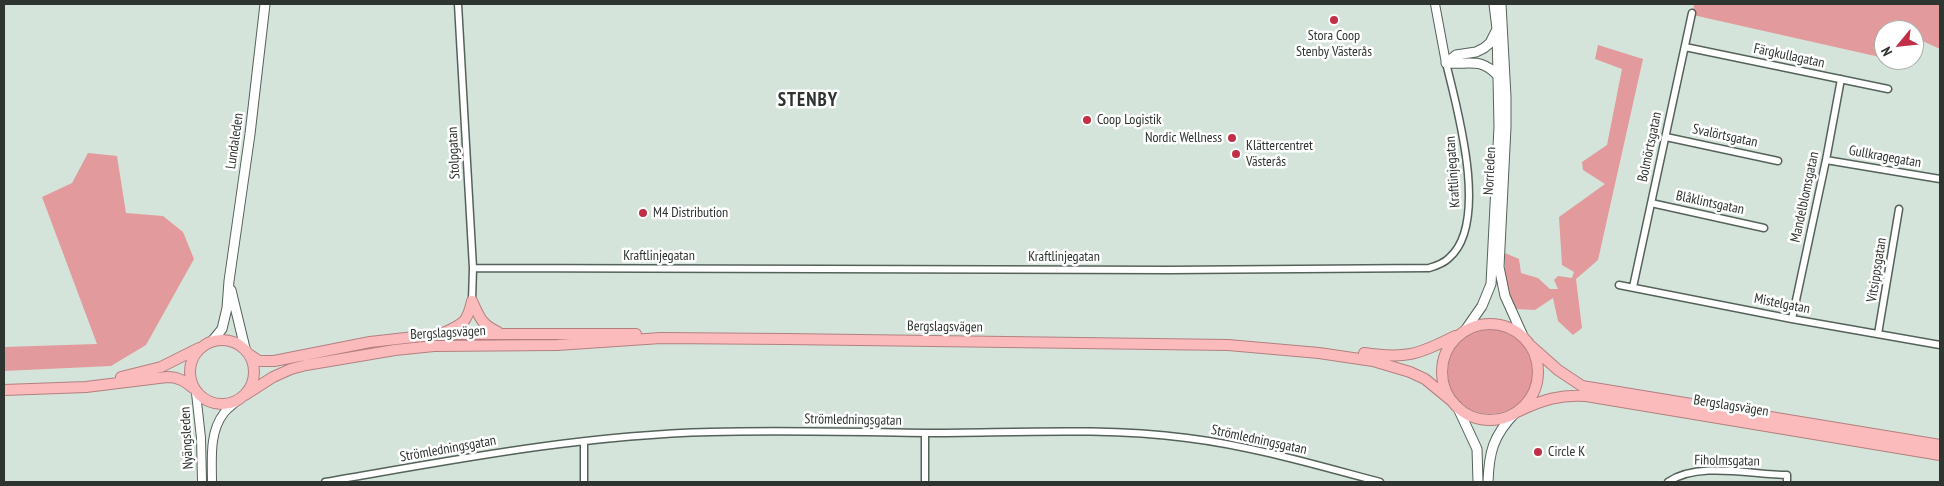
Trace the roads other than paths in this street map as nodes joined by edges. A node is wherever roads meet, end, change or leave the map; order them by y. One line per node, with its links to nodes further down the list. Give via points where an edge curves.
1 (265, 4): 20 (main road, Lundaleden)
2 (458, 4): 19 (street, Stolpgatan)
3 (1435, 4): 8 (street)
4 (1500, 5): 6 (main road, Norrleden); 29 (main road, Norrleden, via 1506,119 1499,266 1505,296)
5 (1692, 13): 7 (street, Bolmörtsgatan)
6 (1497, 29): 8 (main road, via 1484,48 1456,55); 9 (main road, Norrleden)
7 (1685, 47): 10 (street, Färgkullagatan); 12 (street, Bolmörtsgatan)
8 (1446, 62): 9 (main road, via 1480,63 1490,67); 19 (street, Kraftlinjegatan, via 1462,129 1469,203 1464,237 1458,248 1449,258 1429,268)
9 (1498, 76): 25 (main road, Norrleden, via 1499,127 1491,284 1482,306)
10 (1841, 79): 11 (street, Färgkullagatan); 13 (street, Mandelblomsgatan)
11 (1888, 89)
12 (1666, 137): 14 (street, Svalörtsgatan); 16 (street, Bolmörtsgatan)
13 (1826, 160): 15 (street, Gullkragegatan); 24 (street, Mandelblomsgatan)
14 (1778, 161)
15 (1940, 179)
16 (1651, 203): 18 (street, Blåklintsgatan); 22 (street, Bolmörtsgatan)
17 (1899, 209): 28 (street, Vitsippsgatan)
18 (1764, 228)
19 (473, 268): 23 (street, Stolpgatan)
20 (229, 281): 31 (main road, Lundaleden, via 222,329); 35 (main road, Lundaleden)
21 (1619, 285): 22 (street, Mistelgatan)
22 (1633, 287): 24 (street, Mistelgatan)
23 (472, 301): 26 (highway, via 467,320); 27 (highway, via 485,326)
24 (1792, 319): 28 (street, Mistelgatan)
25 (1462, 333): 29 (highway, via 1488,324 1506,327); 32 (highway, Bergslagsvägen, via 1429,349 1396,356 1300,345); 40 (highway, via 1448,350 1442,370 1446,390)
26 (441, 334): 27 (highway, Bergslagsvägen); 35 (highway, Bergslagsvägen, via 370,342 274,362 259,361)
27 (501, 334): 30 (highway, Bergslagsvägen, via 651,334)
28 (1878, 334): 33 (street, Mistelgatan)
29 (1523, 336): 34 (highway)
30 (661, 338): 32 (highway, Bergslagsvägen); 39 (highway, Bergslagsvägen, via 395,350 306,364 273,377)
31 (208, 343): 35 (highway, via 238,342); 36 (highway, via 168,364 139,374); 38 (highway, via 194,356 190,365)
32 (1228, 345): 40 (highway, Bergslagsvägen, via 1319,353 1386,364 1425,379)
33 (1940, 345)
34 (1531, 346): 41 (highway, via 1538,362 1538,381 1528,402); 44 (highway, Bergslagsvägen, via 1582,386)
35 (247, 352): 39 (highway, via 253,363 254,380)
36 (52, 387): 37 (highway); 38 (highway, via 97,386 167,377 186,382)
37 (4, 390)
38 (195, 391): 39 (highway, via 215,404 227,404); 47 (street, Nyängsleden)
39 (242, 397): 48 (street, Nyängsleden, via 224,413 216,428 212,444)
40 (1455, 404): 41 (highway, via 1479,419 1504,418); 53 (main road, via 1477,449)
41 (1517, 412): 45 (highway, Bergslagsvägen, via 1558,396 1586,396); 54 (main road, via 1505,423 1492,445)
42 (925, 433): 43 (street, Strömledningsgatan, via 710,432); 51 (street); 52 (street, Strömledningsgatan, via 1090,432 1179,437 1258,450)
43 (584, 442): 49 (street, Strömledningsgatan, via 475,456); 50 (street)
44 (1940, 445)
45 (1940, 455)
46 (1787, 479): 55 (street, Fiholmsgatan, via 1730,471 1692,472)
47 (202, 482)
48 (212, 482)
49 (325, 482)
50 (584, 482)
51 (925, 482)
52 (1380, 482)
53 (1478, 482)
54 (1488, 482)
55 (1668, 482)

